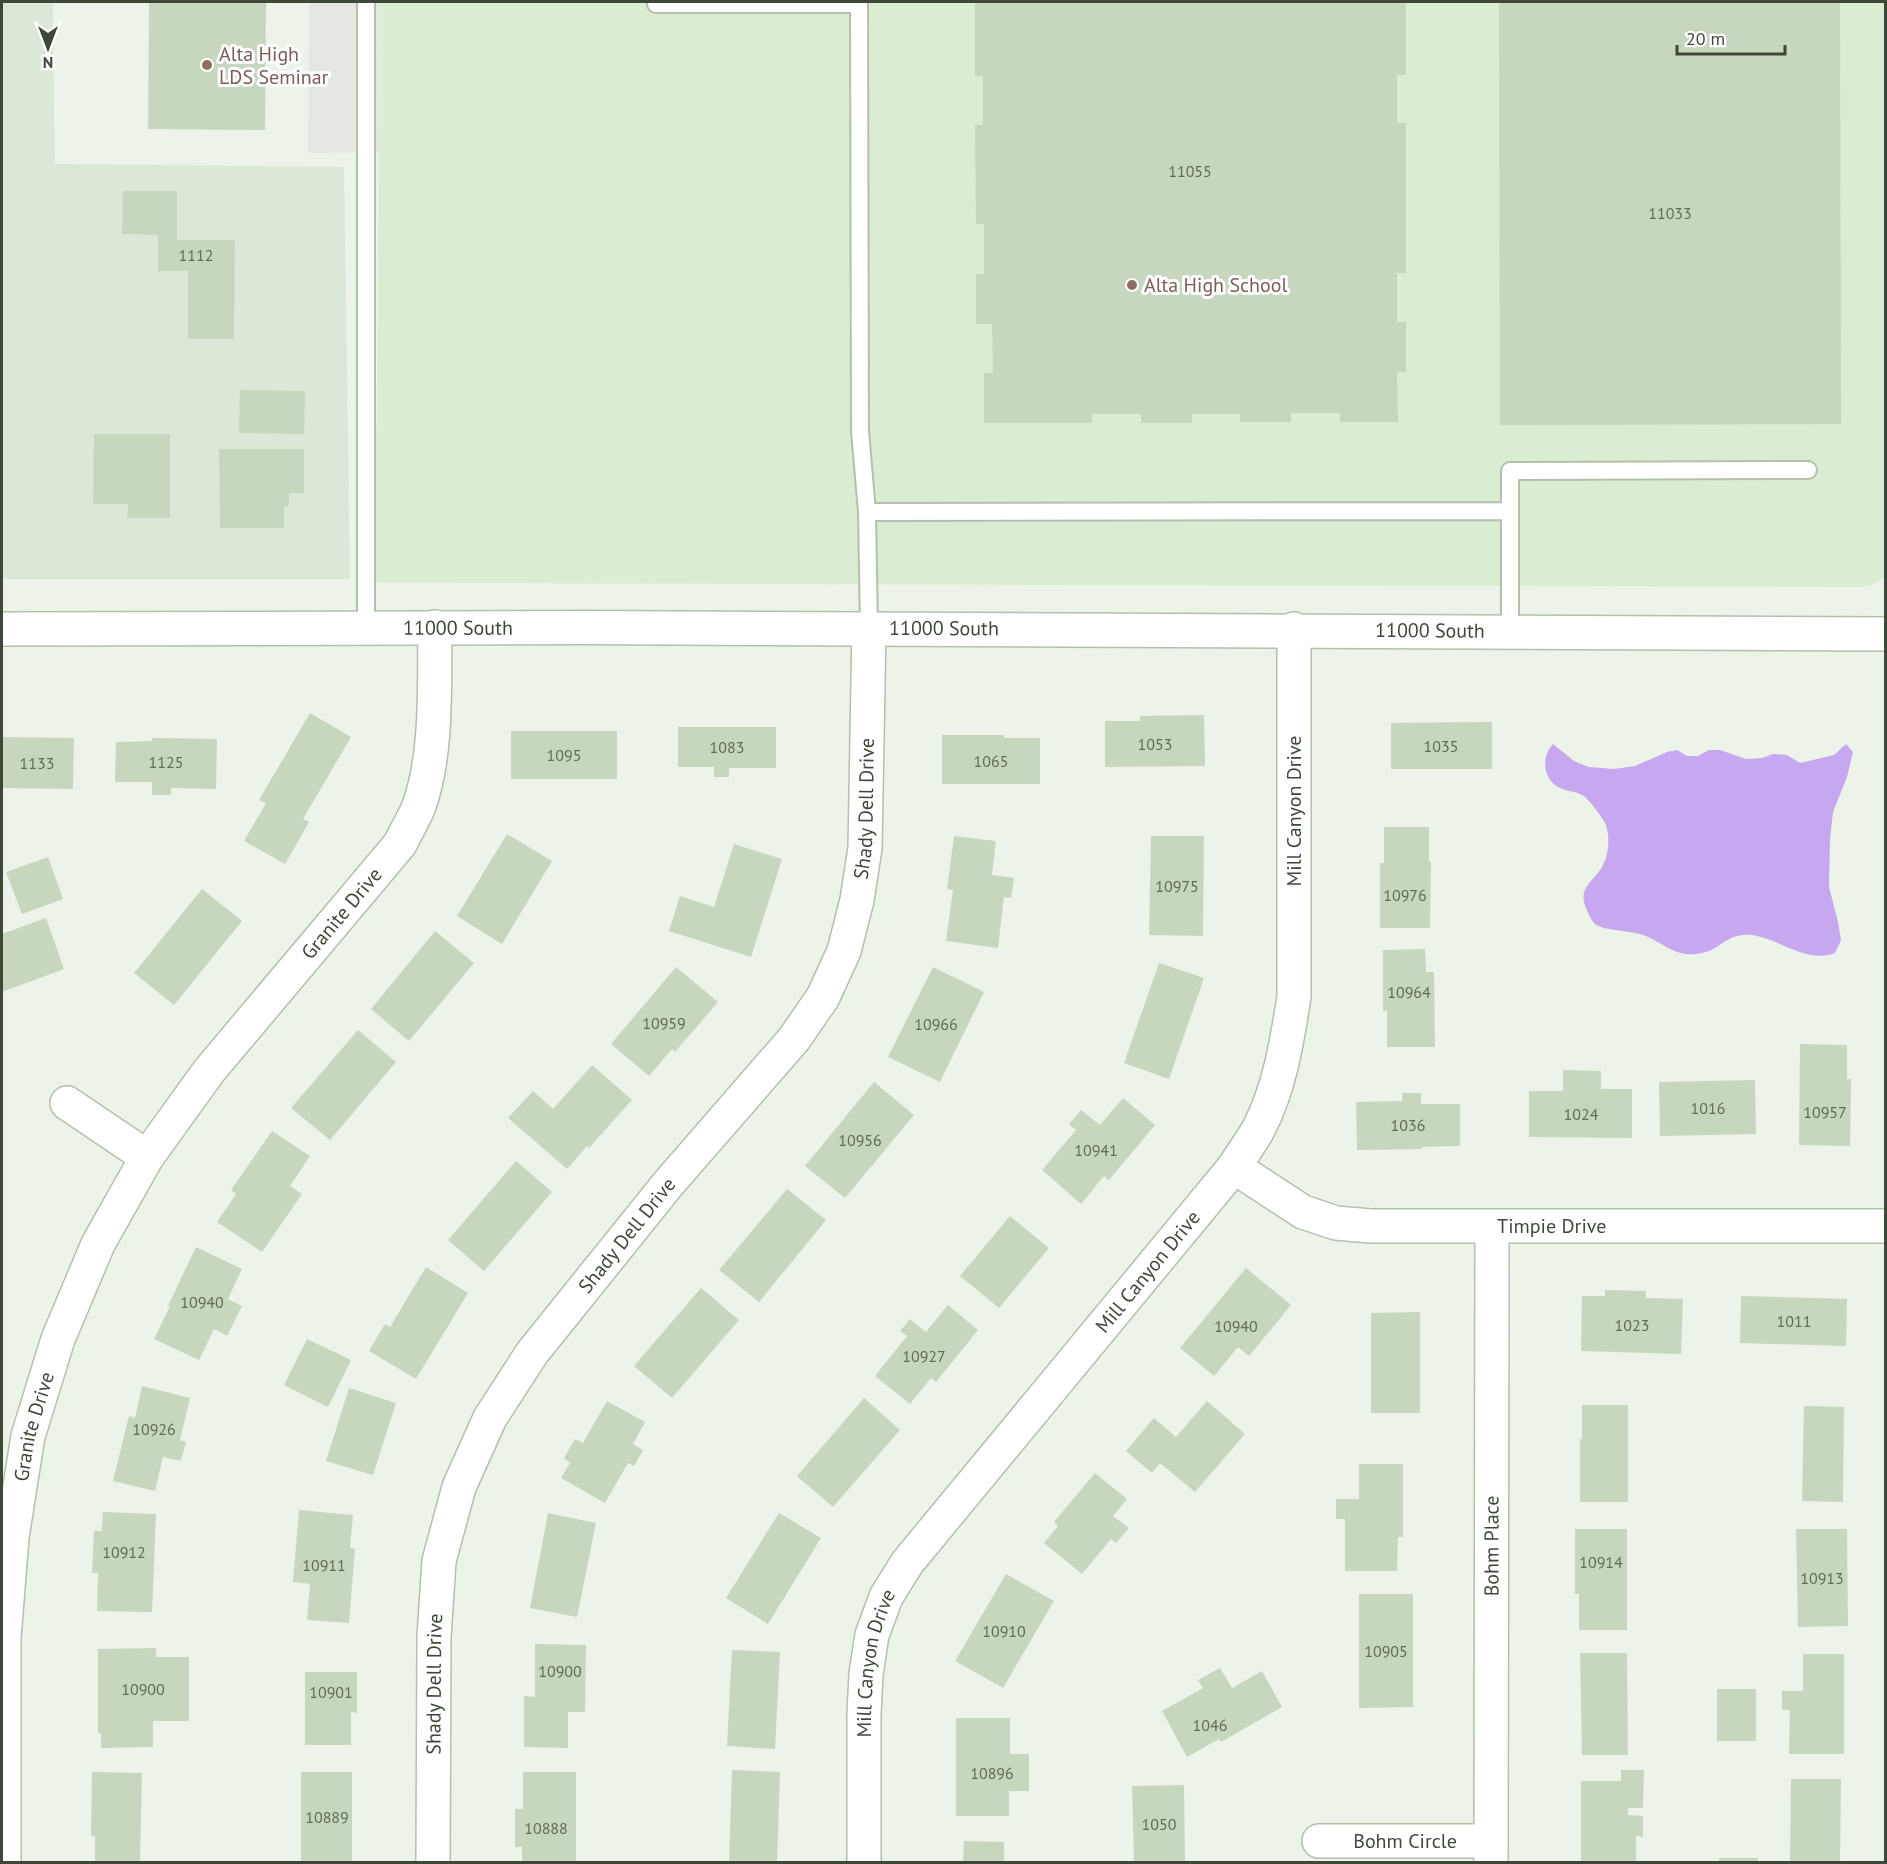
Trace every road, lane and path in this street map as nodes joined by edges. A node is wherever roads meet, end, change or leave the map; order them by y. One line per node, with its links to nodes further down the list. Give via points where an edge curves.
1 (366, 2): 6 (lane)
2 (656, 2): 5 (lane, via 859,4 860,430)
3 (1808, 470): 4 (lane, via 1510,471)
4 (1510, 511): 5 (lane); 11 (lane)
5 (867, 512): 8 (lane)
6 (366, 627): 7 (street, 11000 South); 9 (street, 11000 South)
7 (435, 627): 8 (street, 11000 South); 14 (street, Granite Drive, via 429,765 418,806 400,843 209,1071)
8 (869, 628): 10 (street, 11000 South); 21 (street, Shady Dell Drive, via 865,848 844,951 823,997 794,1040 668,1184 532,1353 490,1418 459,1487 439,1561 435,1615)
9 (2, 629)
10 (1294, 629): 11 (street, 11000 South); 15 (street, Mill Canyon Drive, via 1294,997 1275,1087 1259,1128)
11 (1510, 630): 12 (street, 11000 South)
12 (1886, 634)
13 (67, 1103): 14 (street)
14 (147, 1157): 20 (street, Granite Drive, via 98,1244 58,1339 28,1436 12,1537 4,1638)
15 (1234, 1167): 17 (street, Timpie Drive, via 1303,1212 1336,1223); 22 (street, Mill Canyon Drive, via 907,1563 886,1597 872,1635 866,1674)
16 (1886, 1226): 17 (street, Timpie Drive)
17 (1492, 1227): 19 (street, Bohm Place)
18 (1319, 1841): 19 (street, Bohm Circle)
19 (1491, 1852)
20 (4, 1863)
21 (433, 1863)
22 (864, 1863)

